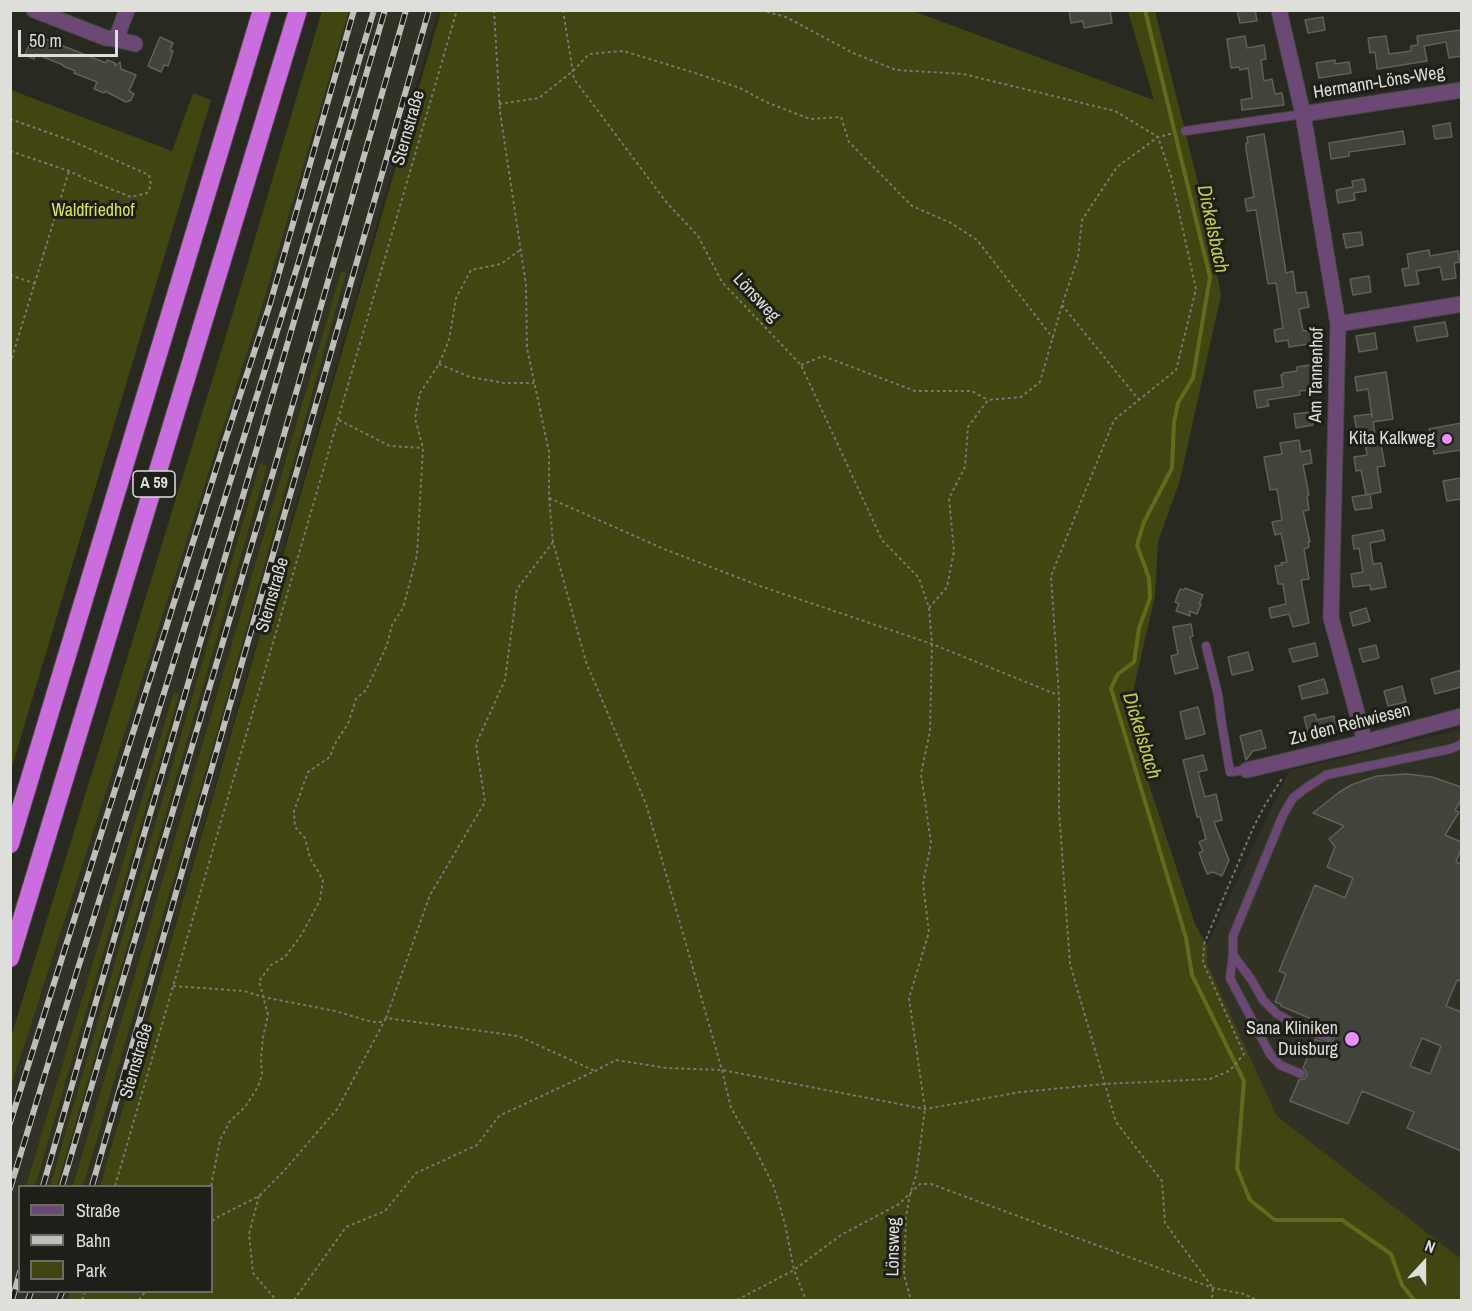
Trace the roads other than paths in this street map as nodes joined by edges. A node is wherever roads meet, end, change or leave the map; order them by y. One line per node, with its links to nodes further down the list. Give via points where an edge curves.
1 (34, 10): 6 (street)
2 (127, 10): 6 (street)
3 (262, 10): 20 (highway, A 59)
4 (298, 10): 22 (highway, A 59)
5 (1279, 10): 9 (street, Am Tannenhof)
6 (116, 39): 7 (street)
7 (135, 44)
8 (1461, 90): 9 (street, Hermann-Löns-Weg)
9 (1303, 114): 10 (lane); 12 (street, Am Tannenhof)
10 (1185, 131)
11 (1461, 304): 12 (street)
12 (1338, 324): 15 (street, Am Tannenhof, via 1331,618)
13 (1206, 646): 19 (lane, via 1230,772)
14 (1461, 717): 15 (street, Zu den Rehwiesen)
15 (1365, 742): 19 (street, Zu den Rehwiesen)
16 (1461, 744): 17 (lane)
17 (1450, 749): 18 (lane); 21 (lane, via 1326,775 1293,798 1233,936)
18 (1461, 750)
19 (1247, 770)
20 (10, 844)
21 (1233, 955): 23 (lane, via 1277,1014); 24 (lane, via 1230,978 1270,1054 1280,1065)
22 (10, 958)
23 (1328, 1038)
24 (1301, 1074)

